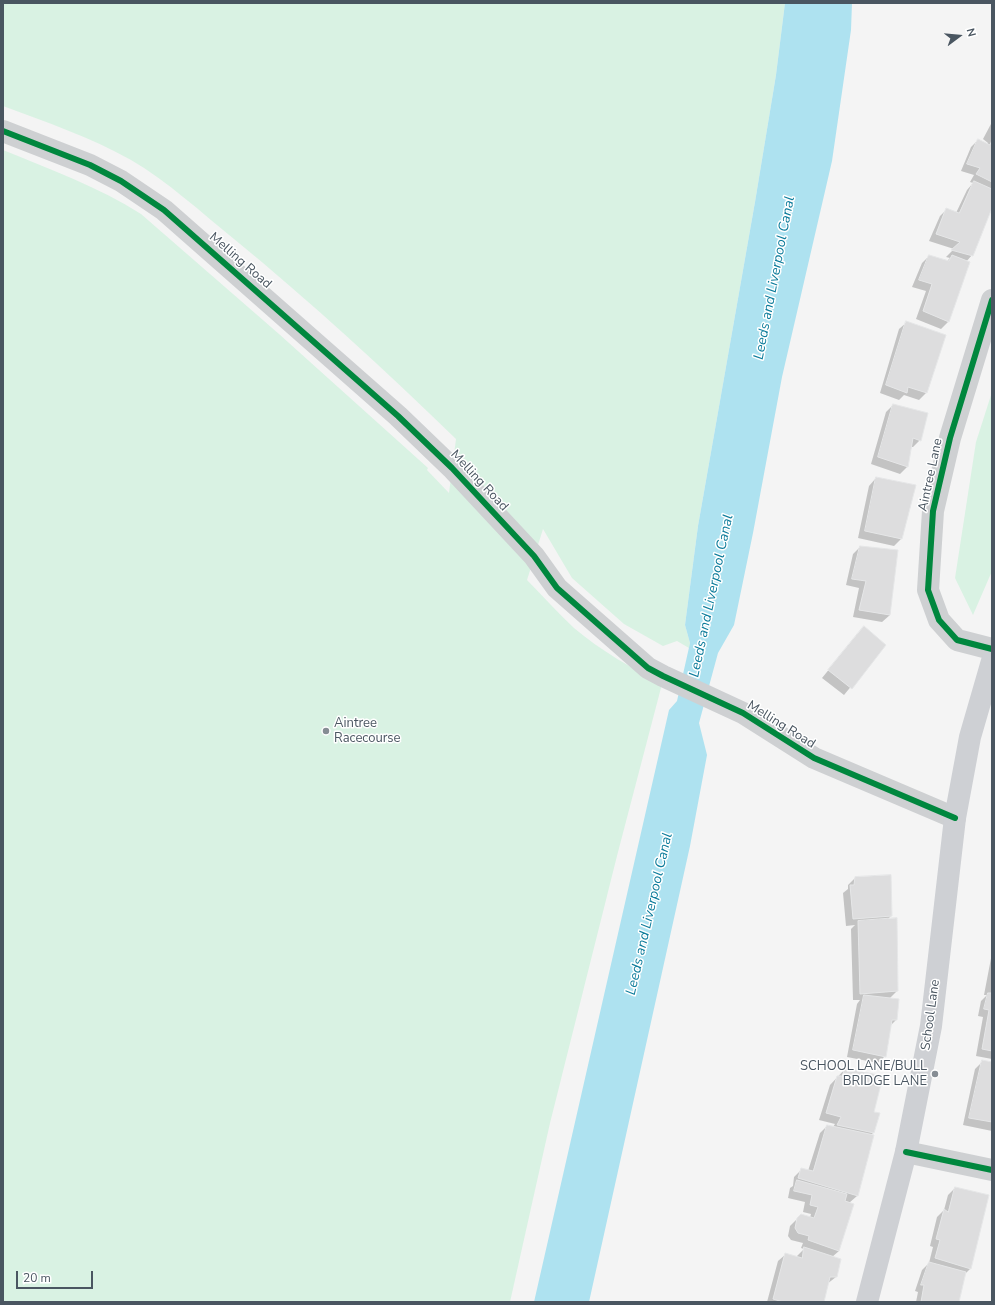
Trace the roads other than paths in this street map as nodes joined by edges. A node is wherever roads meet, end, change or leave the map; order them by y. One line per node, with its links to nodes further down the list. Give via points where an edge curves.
1 (3, 131): 5 (street, Melling Road, via 90,165 121,181 164,210 398,416 452,468 534,556 556,588 648,668 743,713 814,758)
2 (992, 300): 3 (street, Aintree Lane, via 950,438 933,512 928,590 939,620 957,640)
3 (992, 649)
4 (992, 661): 5 (main road, via 970,737)
5 (955, 818): 6 (main road, School Lane, via 931,1026)
6 (906, 1152): 7 (street); 8 (main road, School Lane)
7 (992, 1170)
8 (867, 1302)

